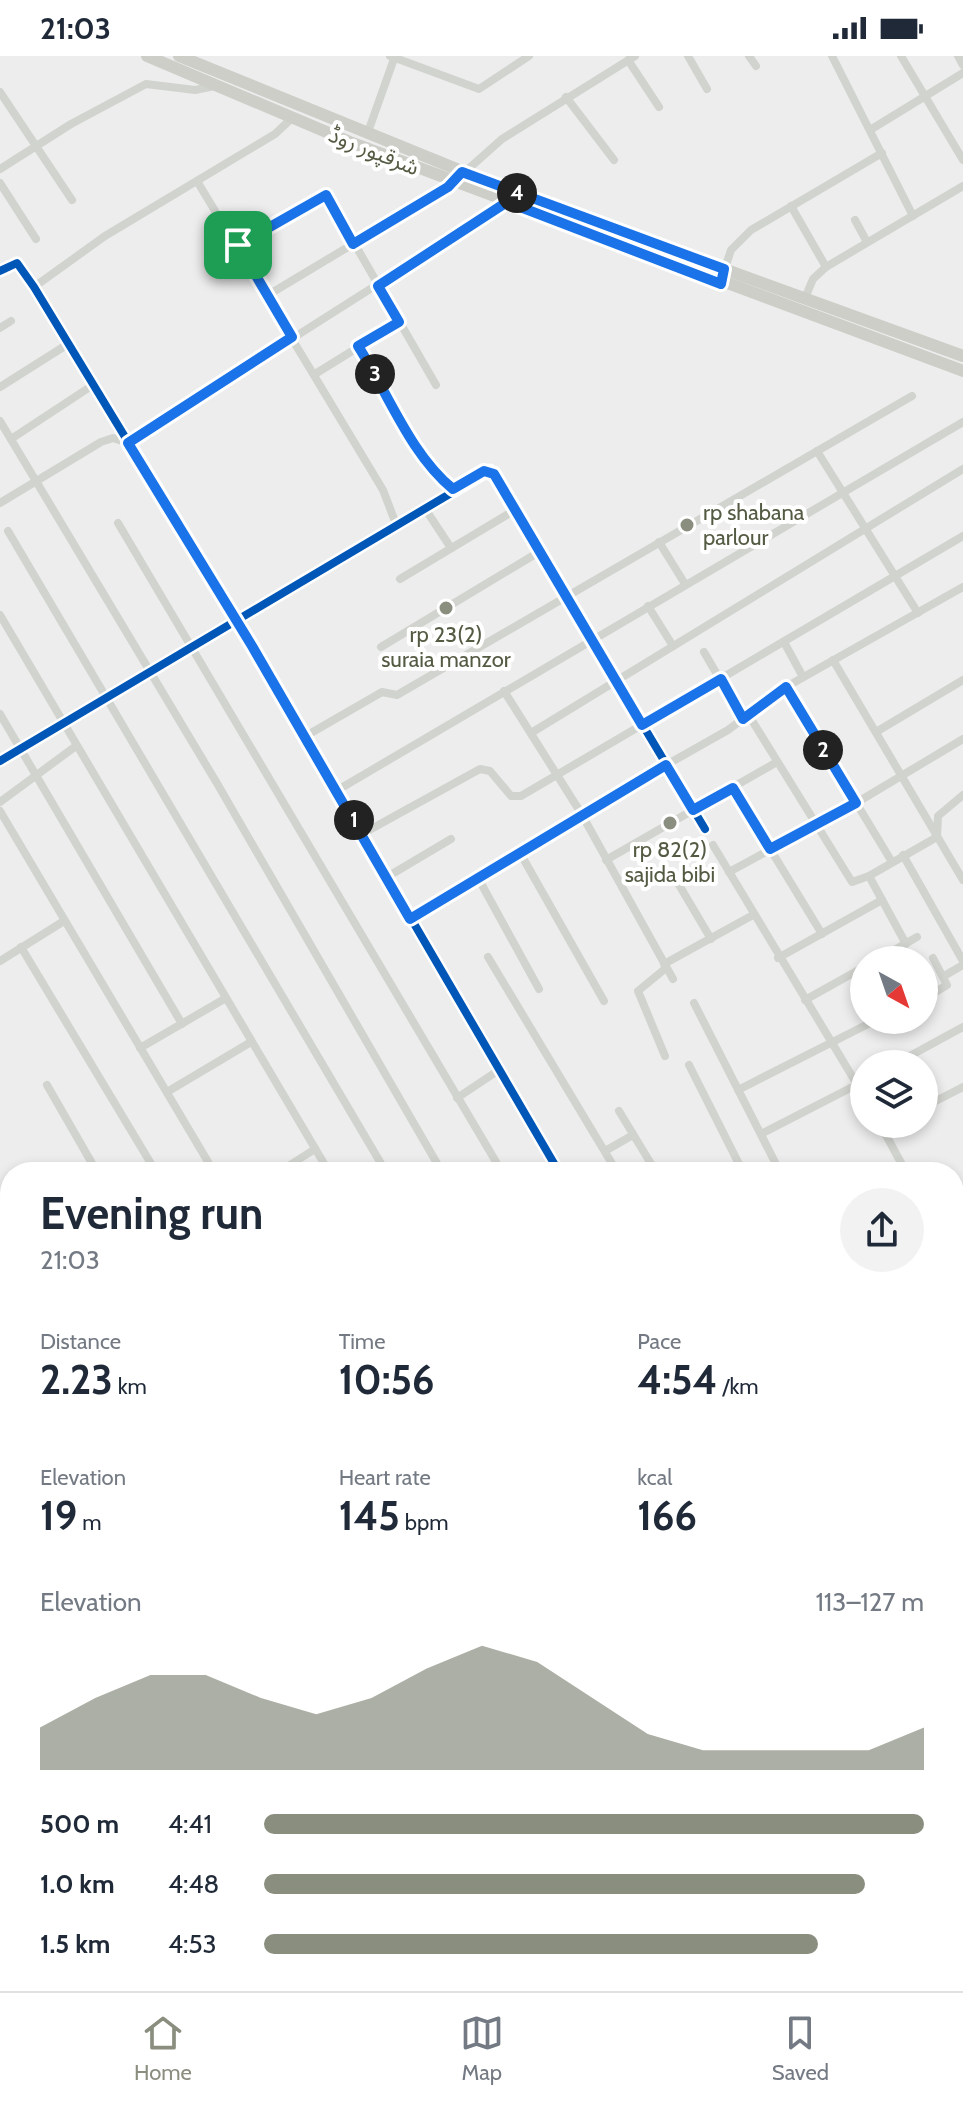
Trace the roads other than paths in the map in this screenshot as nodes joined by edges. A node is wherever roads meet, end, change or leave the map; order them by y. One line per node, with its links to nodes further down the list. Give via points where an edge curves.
1 (147, 56): 16 (main road, شرقپور روڈ)
2 (179, 56): 24 (main road, شرقپور روڈ)
3 (509, 56): 12 (street)
4 (529, 56): 12 (street)
5 (688, 56): 17 (street)
6 (749, 56): 14 (street)
7 (832, 56): 23 (street)
8 (901, 56): 19 (street)
9 (958, 56): 13 (street)
10 (393, 57): 12 (street, via 479,89); 24 (street)
11 (631, 58): 20 (street); 21 (street)
12 (515, 65)
13 (963, 65)
14 (756, 66)
15 (963, 73): 19 (street)
16 (217, 86): 22 (main road, شرقپور روڈ); 25 (street, via 195,90 146,84)
17 (707, 89)
18 (0, 92): 25 (street)
19 (925, 96): 23 (street); 28 (street)
20 (566, 97): 27 (street); 30 (street, via 502,139)
21 (659, 107)
22 (292, 118): 30 (main road, شرقپور روڈ); 31 (street)
23 (870, 130): 26 (street)
24 (368, 132): 30 (main road, شرقپور روڈ)
25 (35, 147): 29 (street); 34 (street)
26 (882, 153): 36 (street); 37 (street)
27 (614, 160)
28 (963, 160)
29 (0, 169)
30 (458, 177): 35 (main road, شرقپور روڈ); 41 (street); 44 (main road, شرقپور روڈ)
31 (197, 181): 42 (street); 48 (street, via 105,236)
32 (0, 183): 39 (street)
33 (963, 186): 37 (street)
34 (72, 200)
35 (507, 202): 46 (main road, شرقپور روڈ); 47 (street)
36 (791, 206): 43 (street); 44 (street, via 742,237)
37 (913, 216): 40 (street)
38 (855, 220): 40 (street)
39 (36, 239)
40 (867, 242): 43 (street)
41 (353, 244): 42 (street, via 326,195); 47 (street); 49 (street)
42 (238, 245): 49 (street)
43 (826, 267): 50 (street, via 813,279)
44 (724, 269): 46 (street); 50 (main road, شرقپور روڈ)
45 (0, 271): 48 (street, via 17,263)
46 (721, 284): 58 (main road, شرقپور روڈ)
47 (378, 286): 52 (street); 54 (street)
48 (34, 287): 55 (street)
49 (268, 295): 54 (street)
50 (805, 298): 57 (main road, شرقپور روڈ)
51 (11, 321): 53 (street)
52 (399, 322): 56 (street); 61 (street)
53 (0, 328)
54 (292, 337): 59 (street); 67 (street)
55 (68, 344): 60 (street); 62 (street)
56 (358, 346): 59 (street); 71 (street, via 428,462)
57 (963, 356)
58 (963, 371)
59 (315, 374): 77 (street, via 383,490)
60 (93, 385): 66 (street); 67 (street)
61 (436, 385)
62 (0, 387)
63 (912, 396): 68 (street)
64 (0, 421): 66 (street)
65 (963, 422): 72 (street)
66 (11, 439): 70 (street)
67 (128, 443): 70 (street, via 113,438 101,442); 92 (street)
68 (817, 451): 72 (street); 81 (street)
69 (963, 469): 78 (street)
70 (36, 481): 73 (street); 100 (street)
71 (453, 489): 74 (street); 75 (street, via 490,470)
72 (843, 491): 78 (street); 86 (street)
73 (0, 503)
74 (424, 507): 77 (street); 82 (street)
75 (515, 510): 82 (street); 83 (street)
76 (118, 523): 96 (street)
77 (396, 524): 92 (street)
78 (866, 528): 84 (street); 95 (street)
79 (8, 531): 107 (street)
80 (963, 536): 84 (street)
81 (659, 542): 86 (street); 88 (street)
82 (451, 548): 85 (street)
83 (539, 552): 88 (street); 97 (street)
84 (896, 577): 90 (street); 94 (street)
85 (400, 579)
86 (685, 584): 89 (street)
87 (963, 587): 90 (street)
88 (565, 597): 93 (street); 114 (street, via 397,695 382,692)
89 (648, 606): 93 (street); 95 (street)
90 (918, 613): 99 (street)
91 (0, 615): 110 (street)
92 (236, 620): 96 (street); 114 (street)
93 (591, 639): 104 (street); 106 (street)
94 (784, 642): 101 (street); 102 (street)
95 (673, 646): 104 (street)
96 (191, 647): 100 (street); 192 (street)
97 (381, 647)
98 (704, 652): 102 (street)
99 (833, 660): 101 (street); 112 (street)
100 (150, 671): 107 (street); 206 (street)
101 (803, 677): 105 (street)
102 (721, 679): 109 (street); 111 (street)
103 (963, 680): 112 (street)
104 (617, 683): 111 (street); 113 (street)
105 (786, 687): 109 (street); 128 (street)
106 (504, 691): 113 (street); 125 (street)
107 (107, 697): 110 (street); 205 (street)
108 (0, 714): 117 (street)
109 (746, 716): 119 (street); 120 (street)
110 (64, 723): 116 (street); 117 (street)
111 (642, 725): 120 (street); 122 (street)
112 (876, 732): 123 (street)
113 (531, 733): 122 (street)
114 (304, 737): 125 (street)
115 (963, 739): 123 (street)
116 (76, 746): 121 (street); 172 (street)
117 (22, 748): 118 (street); 121 (street)
118 (0, 761)
119 (777, 762): 124 (street); 132 (street)
120 (666, 765): 129 (street); 131 (street)
121 (36, 774): 127 (street); 176 (street)
122 (557, 775): 131 (street); 134 (street, via 517,798 504,791 489,770 480,769)
123 (901, 775): 128 (street); 135 (street)
124 (733, 788): 129 (street); 138 (street)
125 (336, 791): 134 (street)
126 (963, 795): 135 (street, via 938,816)
127 (0, 802)
128 (856, 803): 132 (street); 144 (street)
129 (693, 810): 133 (street); 142 (street)
130 (0, 811): 154 (street)
131 (581, 813): 139 (street); 142 (street)
132 (815, 825): 138 (street); 148 (street, via 849,880)
133 (705, 829)
134 (362, 834): 149 (street)
135 (937, 837): 140 (street); 143 (street)
136 (451, 839): 149 (street)
137 (713, 845): 145 (street)
138 (770, 849): 145 (street); 155 (street)
139 (519, 851): 147 (street); 174 (street)
140 (903, 855): 144 (street); 164 (street)
141 (963, 855): 143 (street)
142 (606, 860): 165 (street)
143 (953, 861): 150 (street)
144 (892, 862): 148 (street)
145 (729, 872): 152 (street)
146 (672, 873): 157 (street)
147 (477, 876): 153 (street); 170 (street)
148 (869, 876): 151 (street)
149 (387, 877): 153 (street)
150 (963, 880)
151 (882, 900): 155 (street); 158 (street)
152 (753, 915): 157 (street); 162 (street)
153 (410, 919): 186 (street)
154 (64, 921): 160 (street); 181 (street)
155 (822, 934): 162 (street)
156 (917, 937): 158 (street)
157 (711, 939): 165 (street)
158 (906, 944): 159 (street)
159 (902, 946)
160 (21, 947): 163 (street); 201 (street)
161 (488, 957): 199 (street)
162 (778, 958): 173 (street)
163 (0, 961)
164 (963, 963): 168 (street)
165 (665, 966): 169 (street); 183 (street, via 638,991)
166 (938, 966): 168 (street)
167 (850, 975): 173 (street)
168 (944, 976): 171 (street, via 946,987)
169 (673, 979)
170 (539, 989)
171 (938, 991)
172 (226, 998): 176 (street); 179 (street)
173 (805, 1000): 180 (street)
174 (604, 1001)
175 (694, 1003): 190 (street)
176 (182, 1024): 181 (street)
177 (963, 1027): 182 (street)
178 (851, 1034): 180 (street)
179 (251, 1042): 191 (street); 198 (street)
180 (833, 1044): 185 (street); 190 (street)
181 (140, 1048): 191 (street)
182 (921, 1050)
183 (665, 1056)
184 (689, 1065): 211 (street)
185 (850, 1068)
186 (499, 1070): 192 (street); 208 (street)
187 (47, 1085): 200 (street)
188 (963, 1087): 193 (street)
189 (850, 1089): 195 (street)
190 (738, 1090): 195 (street)
191 (167, 1092): 202 (street)
192 (457, 1098): 207 (street)
193 (938, 1100)
194 (619, 1111): 196 (street)
195 (761, 1134): 212 (street)
196 (633, 1135): 199 (street); 210 (street)
197 (887, 1138): 213 (street)
198 (315, 1149): 203 (street); 204 (street)
199 (605, 1151): 209 (street)
200 (91, 1162)
201 (150, 1162)
202 (208, 1162)
203 (295, 1162)
204 (323, 1162)
205 (380, 1162)
206 (436, 1162)
207 (496, 1162)
208 (553, 1162)
209 (611, 1162)
210 (650, 1162)
211 (738, 1162)
212 (775, 1162)
213 (900, 1162)

